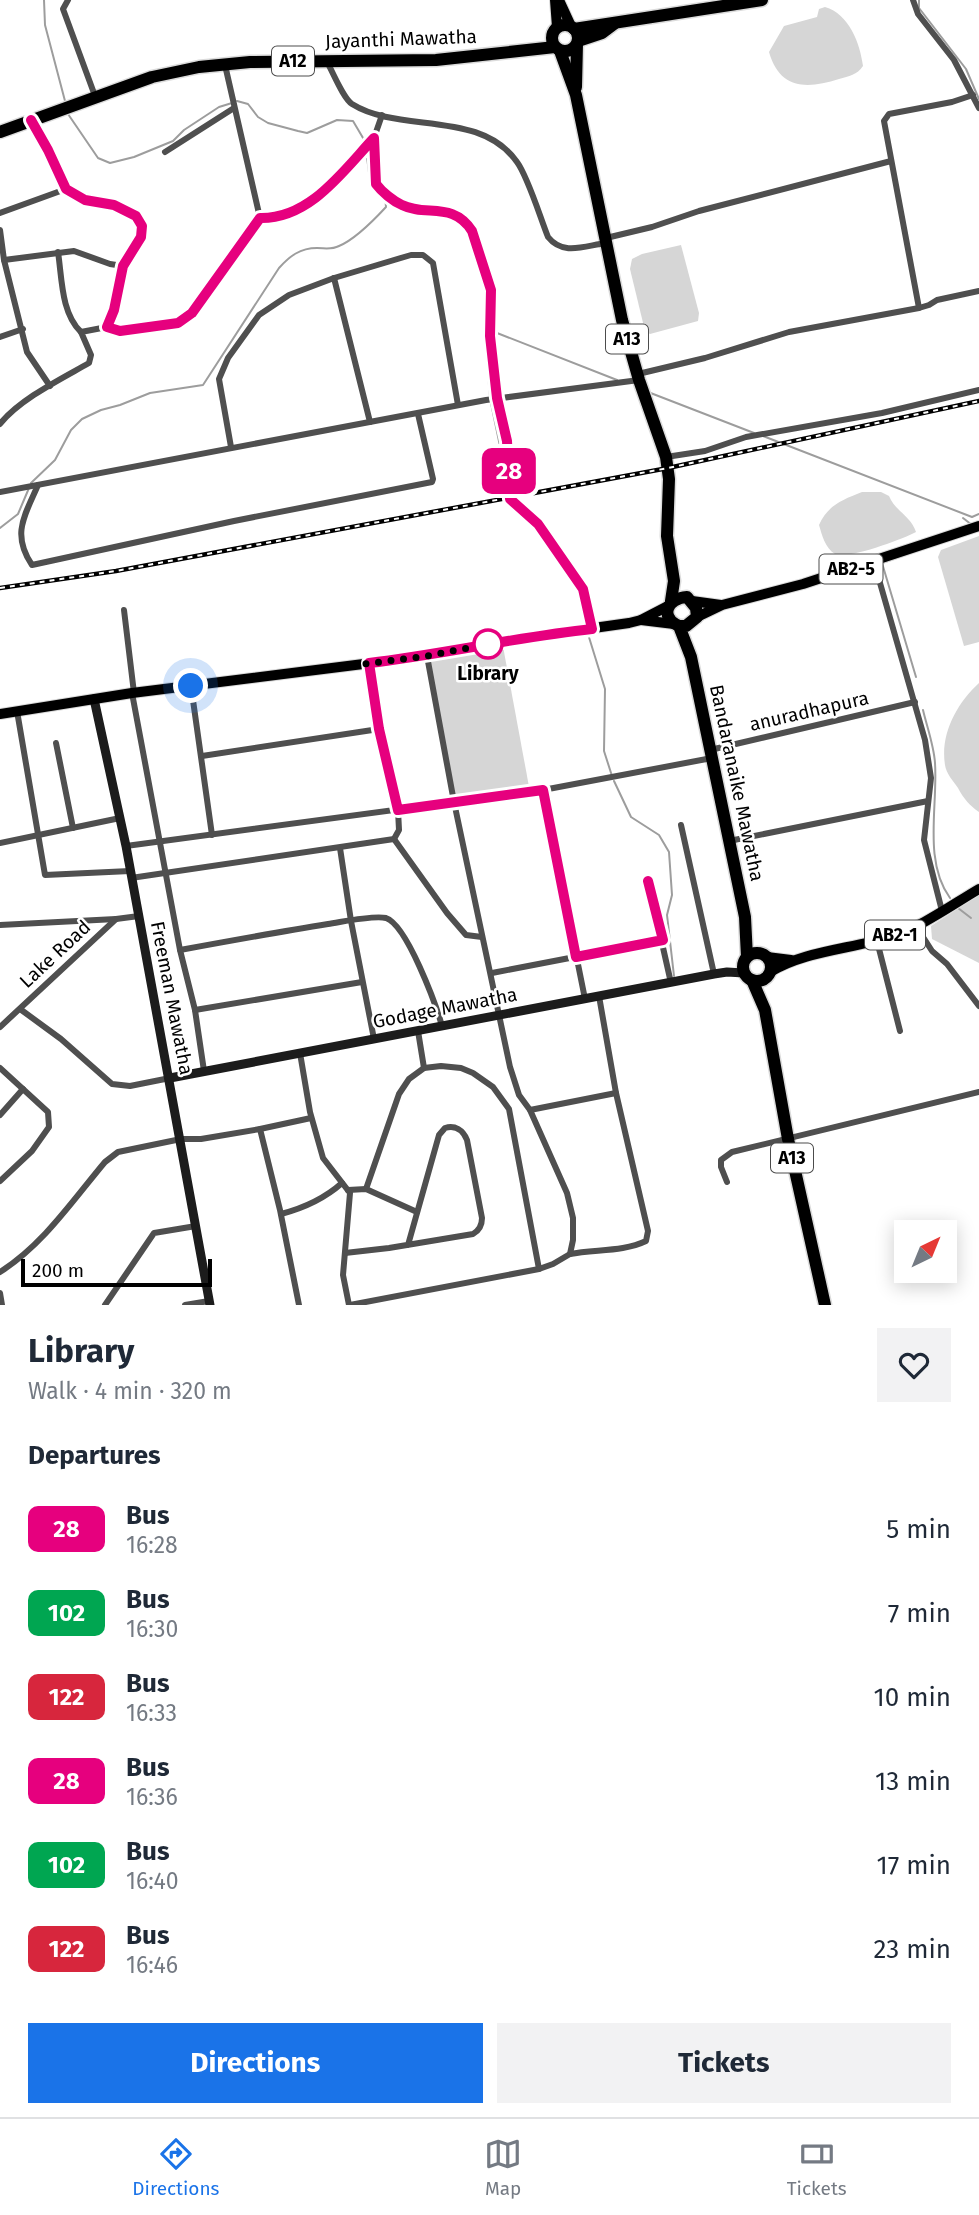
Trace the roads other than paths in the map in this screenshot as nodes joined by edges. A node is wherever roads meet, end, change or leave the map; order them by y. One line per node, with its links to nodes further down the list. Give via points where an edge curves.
1 (68, 0): 13 (street, via 63,9)
2 (557, 0): 5 (main road); 6 (main road)
3 (762, 0): 6 (highway)
4 (914, 0): 12 (street, via 918,14 954,60)
5 (555, 29): 6 (highway, via 564,25); 7 (highway, Jayanthi Mawatha / A12); 8 (highway, via 552,39)
6 (575, 35): 8 (highway, via 570,50); 11 (highway, A13)
7 (521, 49): 8 (highway, Jayanthi Mawatha / A12); 9 (highway, Jayanthi Mawatha / A12, via 436,60)
8 (558, 49): 11 (highway, A13)
9 (327, 62): 10 (highway, Jayanthi Mawatha / A12); 16 (street, via 351,104)
10 (224, 64): 13 (highway, Jayanthi Mawatha / A12, via 152,77); 14 (street)
11 (576, 95): 26 (highway, A13)
12 (973, 95): 15 (street); 21 (street, via 885,117)
13 (94, 96): 17 (highway, Jayanthi Mawatha / A12)
14 (233, 107): 20 (street); 24 (street)
15 (979, 108)
16 (382, 115): 19 (street); 26 (street, via 468,129 486,137 518,163 554,245 565,250)
17 (31, 120): 18 (highway, Jayanthi Mawatha / A12); 22 (street)
18 (1, 129)
19 (374, 138): 24 (street, via 326,189 301,208 275,218); 40 (street, via 377,186 405,206 463,219 472,231 491,290)
20 (165, 152)
21 (891, 161): 26 (street, via 699,211); 32 (street)
22 (66, 189): 23 (street); 29 (street, via 136,216 142,226 141,237)
23 (0, 213)
24 (260, 218): 33 (street, via 192,313 178,323 120,331)
25 (0, 230): 28 (street)
26 (606, 241): 37 (highway, A13)
27 (58, 252): 28 (street); 29 (street, via 74,251); 35 (street, via 66,308 71,323)
28 (5, 260): 34 (street)
29 (123, 266): 33 (street)
30 (334, 278): 41 (street, via 411,255 423,255 433,263); 45 (street); 47 (street, via 265,308 228,358 219,379)
31 (979, 291): 32 (street)
32 (919, 308): 37 (street, via 789,332)
33 (107, 327): 35 (street)
34 (23, 329): 36 (street); 38 (street, via 27,352)
35 (81, 332): 38 (street, via 91,355 89,363)
36 (0, 337)
37 (639, 377): 40 (street); 48 (highway, A13)
38 (50, 386): 44 (street)
39 (979, 390): 48 (street)
40 (492, 399): 41 (street); 61 (street, via 507,441 510,499 538,524 583,589)
41 (458, 405): 43 (street)
42 (0, 409): 44 (street)
43 (418, 414): 45 (street); 49 (street, via 432,482 32,565 22,544 20,525)
44 (6, 416): 46 (street)
45 (370, 422): 47 (street)
46 (0, 424)
47 (231, 447): 49 (street)
48 (666, 457): 53 (highway, A13, via 670,479 667,536)
49 (35, 486): 50 (street)
50 (0, 492)
51 (979, 526): 52 (main road, AB2-5)
52 (874, 562): 56 (main road, AB2-5); 68 (street)
53 (674, 581): 54 (highway); 55 (highway, A13)
54 (690, 599): 55 (highway, via 678,597); 56 (main road, AB2-5); 59 (highway)
55 (670, 604): 58 (main road); 60 (highway, via 668,616)
56 (722, 605): 59 (main road, AB2-5)
57 (124, 610): 66 (street)
58 (641, 620): 60 (main road); 61 (main road)
59 (695, 620): 60 (highway); 63 (highway, Bandaranaike Mawatha / A13)
60 (676, 625): 63 (highway, Bandaranaike Mawatha / A13)
61 (592, 629): 62 (main road)
62 (427, 656): 64 (main road); 77 (street)
63 (691, 657): 73 (highway, Bandaranaike Mawatha / A13)
64 (369, 663): 65 (main road); 71 (street)
65 (191, 686): 66 (main road); 74 (street)
66 (133, 693): 67 (main road); 87 (street)
67 (94, 699): 69 (main road); 79 (street, Freeman Mawatha)
68 (915, 702): 73 (street, anuradhapura); 76 (street, via 931,778)
69 (17, 711): 70 (main road); 82 (street)
70 (0, 714)
71 (379, 729): 74 (street); 78 (street)
72 (56, 743): 81 (street)
73 (711, 754): 75 (street, anuradhapura); 85 (highway, Bandaranaike Mawatha / A13)
74 (202, 756): 83 (street)
75 (543, 790): 77 (street, anuradhapura); 106 (street)
76 (928, 801): 85 (street); 94 (street, via 924,840)
77 (454, 802): 78 (street, anuradhapura); 101 (street)
78 (398, 810): 83 (street, anuradhapura); 84 (street, via 400,830)
79 (120, 818): 81 (street); 88 (street, Freeman Mawatha)
80 (681, 825): 110 (street)
81 (73, 828): 82 (street)
82 (38, 835): 86 (street); 91 (street, via 45,875)
83 (212, 835): 87 (street, anuradhapura)
84 (394, 839): 89 (street); 101 (street, via 466,935)
85 (729, 841): 96 (highway, Bandaranaike Mawatha / A13)
86 (0, 842)
87 (159, 842): 88 (street, anuradhapura); 90 (street)
88 (126, 846): 91 (street, Freeman Mawatha)
89 (340, 848): 90 (street); 98 (street)
90 (166, 873): 91 (street); 104 (street)
91 (131, 875): 95 (street, Freeman Mawatha)
92 (648, 881): 102 (street)
93 (979, 889): 94 (main road, AB2-1)
94 (942, 911): 100 (main road, AB2-1)
95 (139, 916): 97 (street, Lake Road); 130 (street, Freeman Mawatha)
96 (745, 917): 105 (highway, Bandaranaike Mawatha / A13); 108 (highway, Bandaranaike Mawatha / A13)
97 (116, 919): 99 (street); 117 (street, Lake Road)
98 (351, 921): 104 (street); 112 (street); 121 (street, via 385,918 393,923 422,972)
99 (0, 925)
100 (916, 926): 103 (main road, AB2-1); 116 (street)
101 (482, 937): 109 (street)
102 (663, 940): 106 (street); 113 (street)
103 (877, 941): 107 (main road, AB2-1); 124 (street)
104 (180, 950): 118 (street)
105 (764, 955): 107 (main road, AB2-1); 108 (highway, via 755,953); 111 (highway, via 771,964)
106 (576, 957): 109 (street); 115 (street)
107 (802, 959): 111 (main road, AB2-1)
108 (747, 968): 110 (street, Godage Mawatha); 111 (highway, via 760,981); 119 (highway, Bandaranaike Mawatha / A13)
109 (492, 973): 120 (street)
110 (713, 974): 113 (street, Godage Mawatha)
111 (769, 974): 119 (highway, Bandaranaike Mawatha / A13)
112 (362, 982): 118 (street); 125 (street)
113 (671, 983): 114 (street, Godage Mawatha)
114 (599, 996): 115 (street, Godage Mawatha); 133 (street)
115 (584, 999): 120 (street, Godage Mawatha)
116 (979, 1006)
117 (20, 1009): 122 (street, Lake Road); 130 (street, via 112,1084 130,1086)
118 (195, 1010): 129 (street)
119 (765, 1010): 139 (highway, Bandaranaike Mawatha / A13)
120 (500, 1015): 121 (street, Godage Mawatha); 134 (street, via 510,1067 519,1095)
121 (442, 1026): 123 (street, Godage Mawatha)
122 (0, 1027)
123 (418, 1031): 125 (street, Godage Mawatha); 128 (street)
124 (900, 1031)
125 (374, 1039): 126 (street, Godage Mawatha)
126 (300, 1053): 129 (street, Godage Mawatha); 136 (street)
127 (0, 1068): 131 (street)
128 (425, 1068): 143 (street, via 409,1079 399,1094); 151 (street, via 461,1068 485,1080 502,1097 513,1124)
129 (204, 1071): 130 (street, Godage Mawatha)
130 (170, 1078): 138 (street, Freeman Mawatha)
131 (23, 1089): 135 (street); 140 (street, via 48,1112 49,1127 32,1151)
132 (979, 1092): 139 (street)
133 (616, 1093): 134 (street); 150 (street, via 648,1230 646,1241 634,1247)
134 (530, 1110): 150 (street, via 567,1192 573,1218)
135 (0, 1115)
136 (311, 1118): 137 (street); 142 (street, via 323,1158)
137 (260, 1129): 138 (street); 146 (street)
138 (181, 1139): 147 (street, Freeman Mawatha); 152 (street, via 118,1152 38,1242)
139 (788, 1139): 141 (street, via 725,1156 721,1167); 160 (highway, Bandaranaike Mawatha / A13)
140 (0, 1181)
141 (727, 1182)
142 (342, 1183): 144 (street); 146 (street, via 302,1209)
143 (366, 1189): 144 (street); 145 (street)
144 (348, 1190): 149 (street)
145 (417, 1212): 148 (street); 148 (street, via 440,1132 456,1128 467,1140 481,1226 473,1234)
146 (281, 1214): 158 (street)
147 (196, 1226): 154 (street, Freeman Mawatha); 156 (street, via 154,1233)
148 (408, 1245): 149 (street)
149 (345, 1253): 159 (street, via 343,1275)
150 (570, 1254): 151 (street)
151 (540, 1269): 159 (street)
152 (0, 1272)
153 (0, 1293): 155 (street)
154 (209, 1303): 157 (street)
155 (2, 1305)
156 (104, 1305)
157 (186, 1305)
158 (299, 1305)
159 (350, 1305)
160 (825, 1305)

